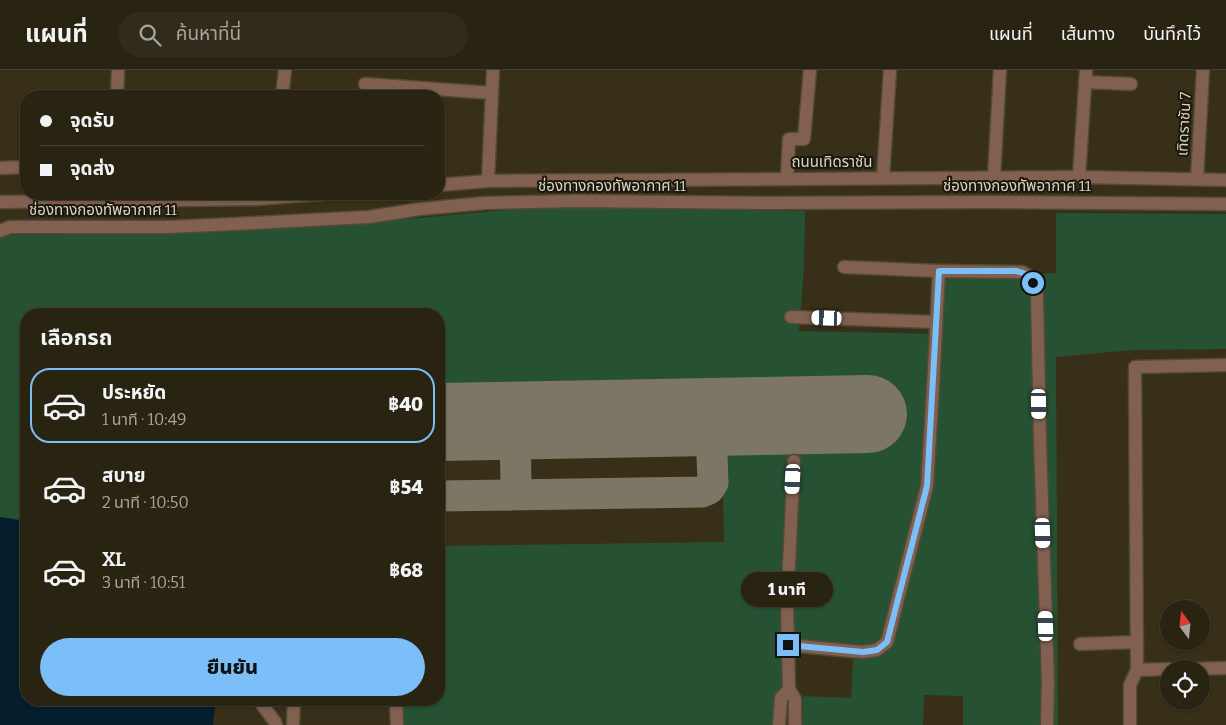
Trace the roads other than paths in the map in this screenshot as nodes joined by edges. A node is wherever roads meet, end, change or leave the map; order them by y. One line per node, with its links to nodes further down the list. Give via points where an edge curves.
1 (118, 70): 11 (street)
2 (285, 70): 12 (street)
3 (493, 70): 13 (street)
4 (810, 70): 18 (street, via 804,139 789,139)
5 (890, 70): 19 (street)
6 (1000, 70): 16 (street)
7 (1203, 70): 20 (street, เทิดราชัน 7)
8 (1085, 76): 10 (street); 17 (street)
9 (366, 84): 13 (street)
10 (1131, 84)
11 (117, 90)
12 (283, 90)
13 (492, 93): 22 (street)
14 (20, 167): 15 (street)
15 (0, 168)
16 (994, 177): 17 (street, ถนนเทิดราชัน); 19 (street, ถนนเทิดราชัน)
17 (1079, 177): 20 (street, ถนนเทิดราชัน)
18 (787, 178): 19 (street, ถนนเทิดราชัน); 22 (street, ถนนเทิดราชัน)
19 (883, 178)
20 (1197, 179): 21 (street, ถนนเทิดราชัน)
21 (1226, 180)
22 (488, 181): 23 (street, ถนนเทิดราชัน)
23 (445, 185)
24 (45, 200): 25 (street)
25 (0, 202)
26 (1226, 204): 27 (street, ช่องทางกองทัพอากาศ 11, via 485,203 369,217 170,227 10,227)
27 (0, 231)
28 (844, 267): 29 (street)
29 (939, 271): 31 (street); 50 (street, via 1022,272 1032,278 1037,296)
30 (791, 317): 31 (street)
31 (936, 322): 36 (street, via 927,486 887,642 877,650 863,652)
32 (1226, 365): 34 (street, via 1136,367)
33 (794, 461): 36 (street)
34 (1137, 642): 35 (street); 40 (street)
35 (1080, 644)
36 (788, 645): 41 (street)
37 (1210, 668): 38 (street)
38 (1226, 668)
39 (1160, 669): 40 (street)
40 (1137, 670): 51 (street, via 1130,685)
41 (789, 689): 48 (street, via 781,698); 49 (street, via 795,699)
42 (263, 706): 45 (street)
43 (294, 706): 46 (street)
44 (396, 706): 47 (street)
45 (276, 725)
46 (293, 725)
47 (397, 725)
48 (779, 725)
49 (795, 725)
50 (1047, 725)
51 (1130, 725)

